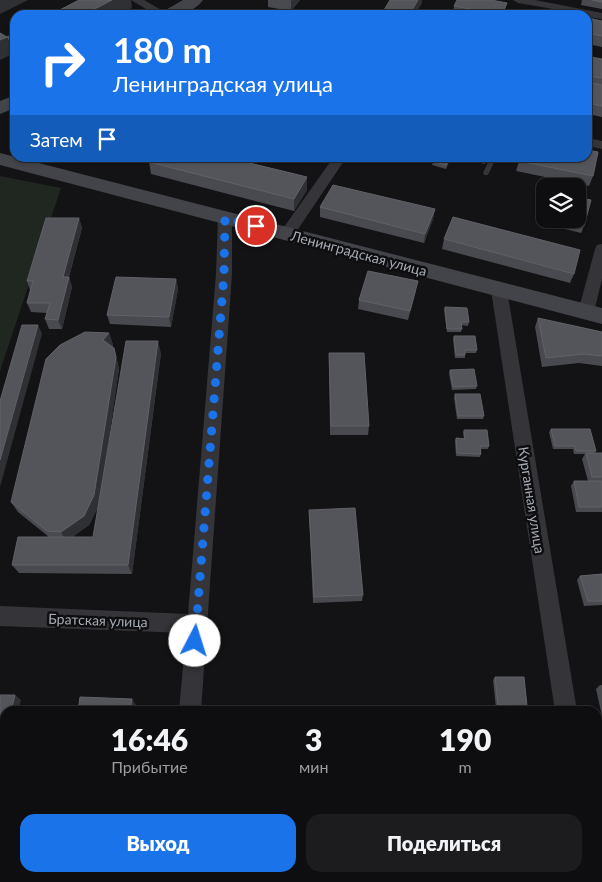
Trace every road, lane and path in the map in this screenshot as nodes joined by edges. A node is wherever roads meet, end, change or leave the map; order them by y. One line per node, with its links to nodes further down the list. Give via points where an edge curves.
1 (136, 0): 4 (street)
2 (195, 0): 5 (street)
3 (518, 0): 6 (street)
4 (156, 10)
5 (176, 10)
6 (570, 10)
7 (11, 162): 11 (street, Ленинградская улица)
8 (336, 162): 12 (street)
9 (490, 162): 10 (lane)
10 (486, 173)
11 (225, 218): 12 (street, Ленинградская улица); 17 (street, via 224,274)
12 (287, 234): 14 (street, Ленинградская улица)
13 (602, 248): 15 (street)
14 (500, 290): 15 (street, Ленинградская улица); 19 (street, Курганная улица)
15 (594, 314)
16 (0, 616): 17 (street, Братская улица)
17 (197, 624): 18 (street)
18 (190, 706)
19 (565, 706)

